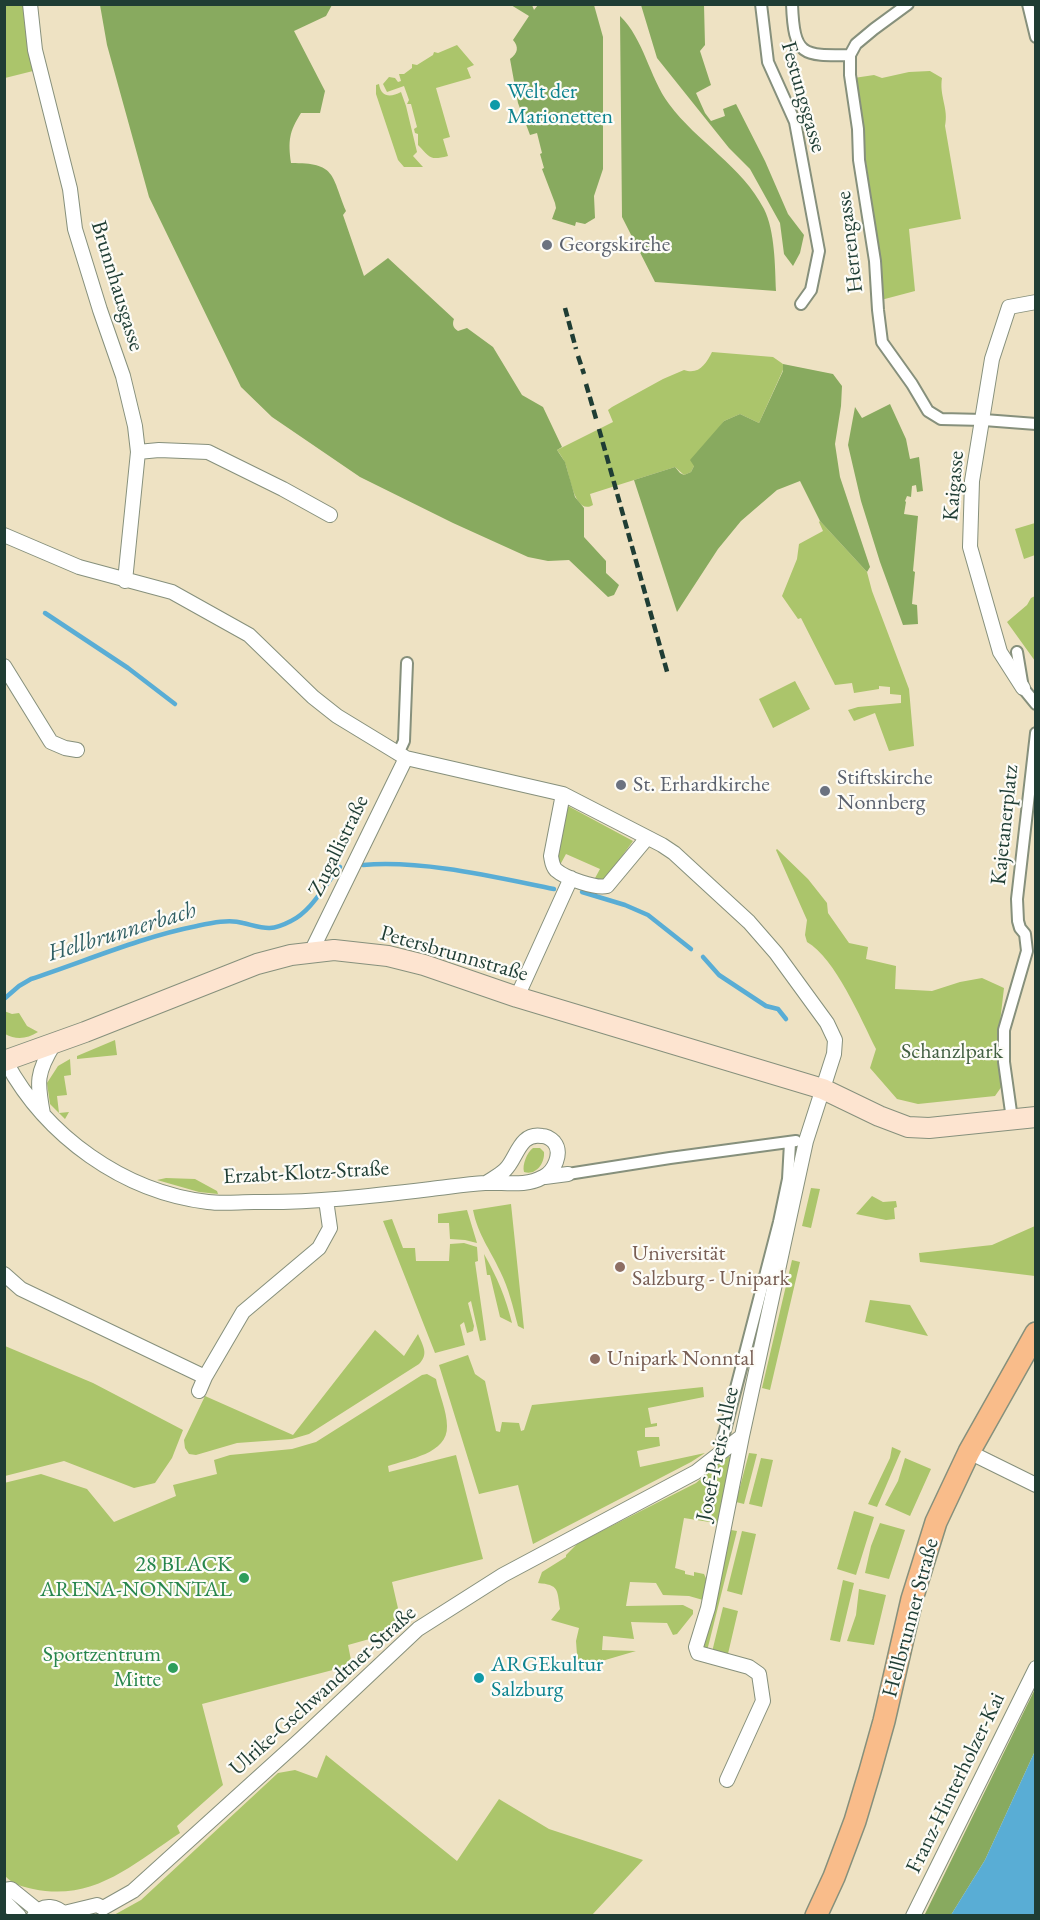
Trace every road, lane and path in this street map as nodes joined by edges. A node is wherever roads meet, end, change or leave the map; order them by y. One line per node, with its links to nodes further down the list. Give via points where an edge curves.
1 (30, 4): 12 (street, Brunnhausgasse, via 35,50 70,189 75,230 123,376)
2 (761, 4): 9 (street, Festungsgasse, via 768,62 795,122 819,250 811,290)
3 (792, 4): 7 (street, via 795,35 804,51 812,55)
4 (908, 4): 7 (street, via 856,44)
5 (1028, 4): 6 (street)
6 (1035, 37)
7 (850, 56): 10 (street, Herrengasse, via 882,342 928,411 940,419)
8 (1035, 302): 10 (street, Kaigasse, via 1009,307 992,359)
9 (801, 304)
10 (984, 420): 11 (street, Herrengasse); 19 (street, Kaigasse, via 972,481 970,547 1000,652)
11 (1035, 424)
12 (138, 452): 13 (street, via 208,452); 15 (street, Brunnhausgasse)
13 (330, 515)
14 (4, 535): 15 (street, Josef-Preis-Allee, via 79,567)
15 (125, 581): 22 (street, Josef-Preis-Allee, via 172,592 249,635 337,716)
16 (1017, 652): 19 (street)
17 (407, 663): 22 (street)
18 (4, 666): 21 (street, via 51,742)
19 (1031, 696)
20 (1035, 733): 33 (street, Kajetanerplatz, via 1017,899 1018,921 1027,951 1004,1030)
21 (77, 750)
22 (402, 756): 23 (street, Josef-Preis-Allee); 26 (street, Zugallistraße)
23 (563, 794): 24 (street, Josef-Preis-Allee); 25 (street, via 551,856 556,869)
24 (647, 837): 25 (street, via 608,886); 30 (street, Josef-Preis-Allee, via 674,853 749,922 827,1023 836,1046)
25 (571, 878): 27 (street)
26 (311, 952): 27 (main road, Petersbrunnstraße, via 334,950 388,956); 28 (main road, Petersbrunnstraße, via 257,964)
27 (517, 997): 30 (main road, Petersbrunnstraße)
28 (54, 1044): 29 (main road, Petersbrunnstraße); 31 (street, via 38,1079)
29 (5, 1062): 31 (street, Erzabt-Klotz-Straße)
30 (823, 1089): 33 (main road, Petersbrunnstraße, via 909,1127); 43 (street, Josef-Preis-Allee, via 806,1141)
31 (44, 1117): 38 (street, Erzabt-Klotz-Straße, via 105,1166 174,1195 209,1202)
32 (1035, 1117): 33 (main road, Petersbrunnstraße)
33 (1012, 1119)
34 (794, 1142): 35 (street, Erzabt-Klotz-Straße); 44 (street, Josef-Preis-Allee, via 779,1222)
35 (568, 1174): 36 (street, Erzabt-Klotz-Straße)
36 (544, 1177): 37 (street, Erzabt-Klotz-Straße, via 524,1183); 37 (street, via 558,1156 554,1142 538,1135 523,1142 506,1170)
37 (486, 1183): 38 (street, Erzabt-Klotz-Straße)
38 (326, 1200): 41 (street, via 330,1228 320,1248 243,1312)
39 (4, 1274): 41 (street, via 21,1289)
40 (1035, 1333): 45 (main road, Hellbrunner Straße)
41 (205, 1377): 42 (street)
42 (199, 1391)
43 (742, 1436): 48 (street, Josef-Preis-Allee, via 708,1608 696,1647 698,1653 749,1667 759,1674 763,1701); 51 (street, Ulrike-Gschwandtner-Straße, via 696,1472 503,1575 418,1629 287,1753 133,1891)
44 (722, 1442)
45 (969, 1452): 46 (street); 55 (main road, Hellbrunner Straße, via 936,1522 912,1599 867,1781 834,1877)
46 (1035, 1485)
47 (1035, 1668): 56 (street, Franz-Hinterholzer-Kai)
48 (726, 1780)
49 (4, 1890): 52 (street, via 11,1889)
50 (4, 1901): 54 (street)
51 (103, 1912): 53 (street, Ulrike-Gschwandtner-Straße, via 97,1905)
52 (35, 1913): 53 (street, Ulrike-Gschwandtner-Straße, via 57,1907)
53 (66, 1914)
54 (19, 1916)
55 (816, 1916)
56 (913, 1916)

